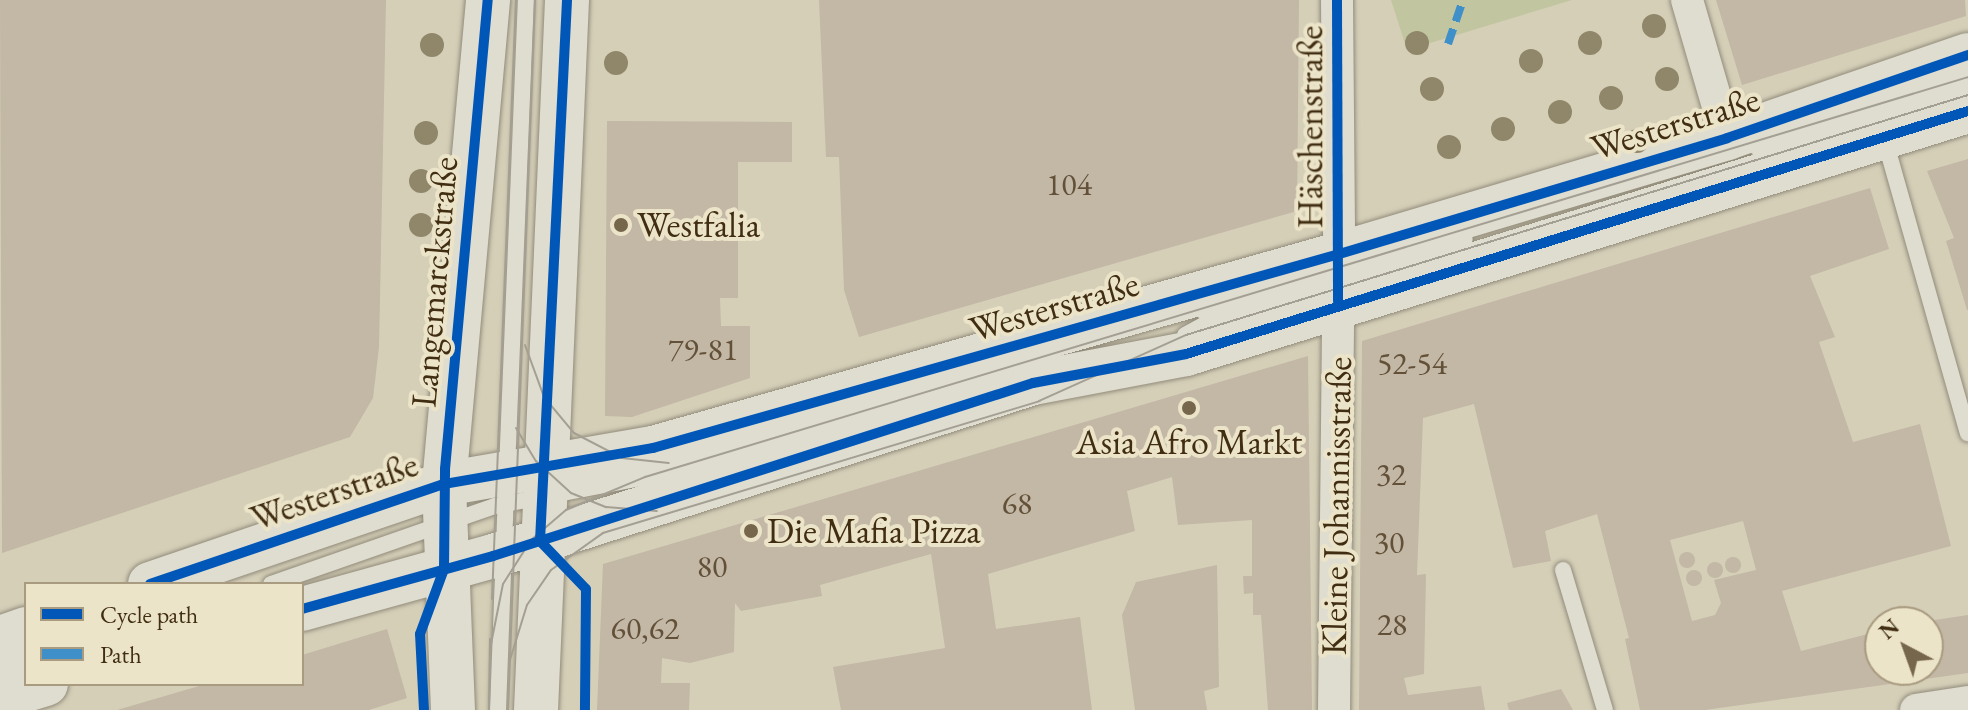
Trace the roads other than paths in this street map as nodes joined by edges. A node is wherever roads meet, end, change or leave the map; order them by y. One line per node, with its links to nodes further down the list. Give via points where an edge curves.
1 (488, 0): 19 (main road, Langemarckstraße)
2 (526, 0): 20 (lane)
3 (567, 0): 20 (main road)
4 (1337, 0): 12 (street, Häschenstraße)
5 (1687, 0): 10 (street)
6 (1968, 55): 10 (main road, Westerstraße)
7 (1968, 86): 10 (lane)
8 (1968, 111): 9 (main road, Westerstraße)
9 (1883, 135): 13 (main road, Westerstraße); 18 (lane)
10 (1735, 146): 12 (main road, Westerstraße)
11 (1488, 232): 14 (lane)
12 (1339, 254): 20 (main road, Westerstraße)
13 (1338, 302): 16 (main road, Westerstraße, via 1186,354); 37 (street, Kleine Johannisstraße)
14 (1233, 309): 15 (lane, via 1196,311); 16 (lane)
15 (1033, 361)
16 (1124, 365): 21 (main road, Westerstraße, via 1033,383 901,422)
17 (960, 383): 20 (lane, via 645,477)
18 (1968, 433)
19 (444, 484): 20 (main road, Westerstraße); 22 (main road, Langemarckstraße); 24 (main road, Westerstraße)
20 (525, 484): 21 (main road); 22 (lane)
21 (522, 546): 22 (main road, Westerstraße); 35 (lane); 36 (main road)
22 (443, 548): 25 (lane); 26 (main road, Westerstraße); 34 (main road, Langemarckstraße)
23 (1563, 570): 38 (lane)
24 (156, 582)
25 (281, 582)
26 (304, 608)
27 (24, 630): 28 (main road)
28 (0, 638)
29 (24, 661): 30 (lane)
30 (0, 668)
31 (39, 686): 32 (main road)
32 (0, 698)
33 (1968, 702): 39 (street)
34 (453, 710)
35 (498, 710)
36 (536, 710)
37 (1334, 710)
38 (1605, 710)
39 (1916, 710)

